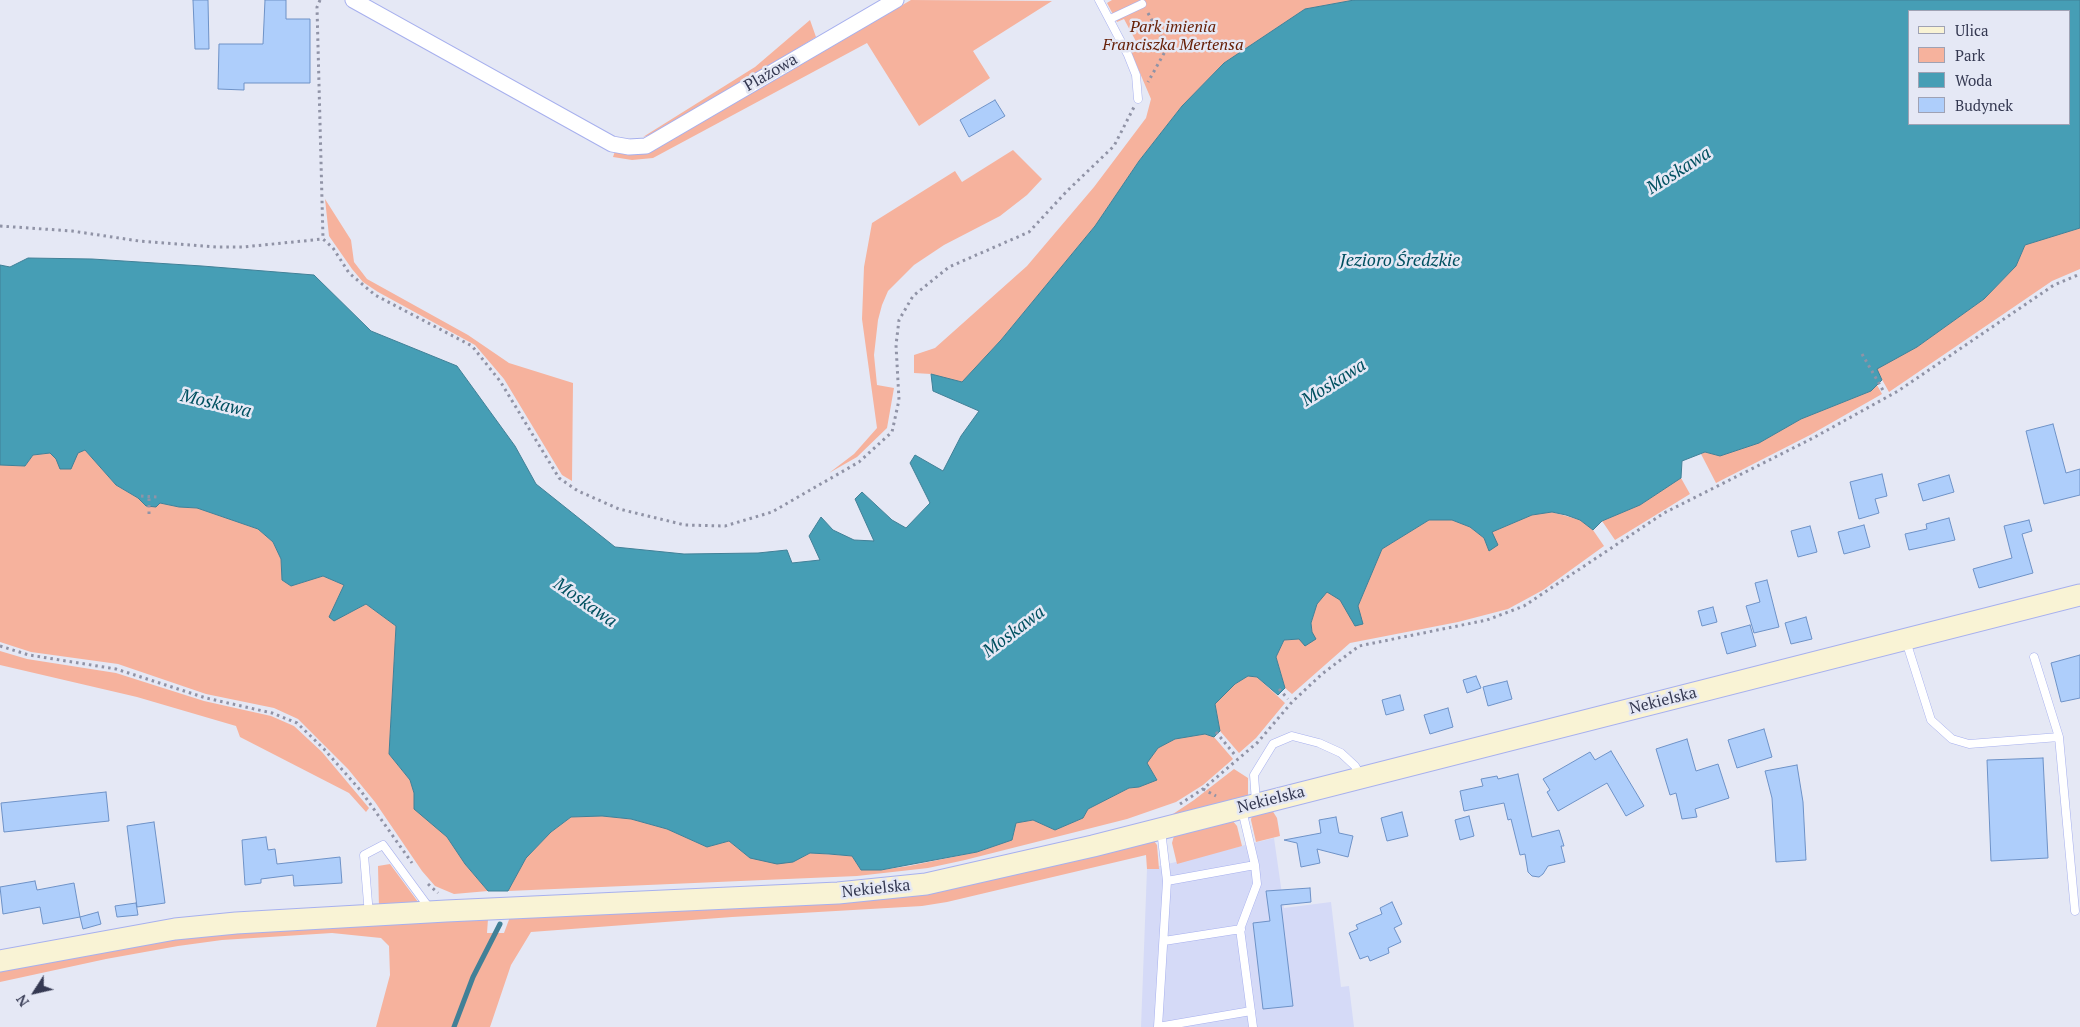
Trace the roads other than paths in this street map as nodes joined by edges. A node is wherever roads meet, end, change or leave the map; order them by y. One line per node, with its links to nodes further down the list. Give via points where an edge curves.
1 (354, 0): 2 (street, Plażowa, via 612,144 629,147 646,146)
2 (896, 0)
3 (1099, 0): 5 (lane)
4 (1142, 4): 5 (lane)
5 (1110, 19): 6 (lane, via 1136,75)
6 (1138, 99)
7 (2080, 595): 8 (street, Nekielska)
8 (1905, 639): 10 (lane, via 1931,720 1952,739 1969,744); 11 (street, Nekielska)
9 (2034, 657): 10 (lane)
10 (2059, 738): 17 (lane)
11 (1362, 777): 12 (street, Nekielska); 12 (lane, via 1341,752 1292,736 1273,744 1254,775)
12 (1249, 806): 13 (street, Nekielska); 14 (lane)
13 (1161, 829): 15 (lane); 16 (street, Nekielska, via 926,884 838,894)
14 (1255, 865): 15 (lane); 19 (lane, via 1257,884)
15 (1167, 881): 20 (lane)
16 (442, 907): 18 (street, Nekielska); 18 (lane, via 383,845 364,855)
17 (2075, 911)
18 (369, 915): 21 (street, Nekielska, via 175,929)
19 (1241, 930): 20 (lane); 22 (lane)
20 (1164, 941): 23 (lane)
21 (0, 961)
22 (1251, 1011): 23 (lane); 24 (lane)
23 (1158, 1027)
24 (1254, 1027)

